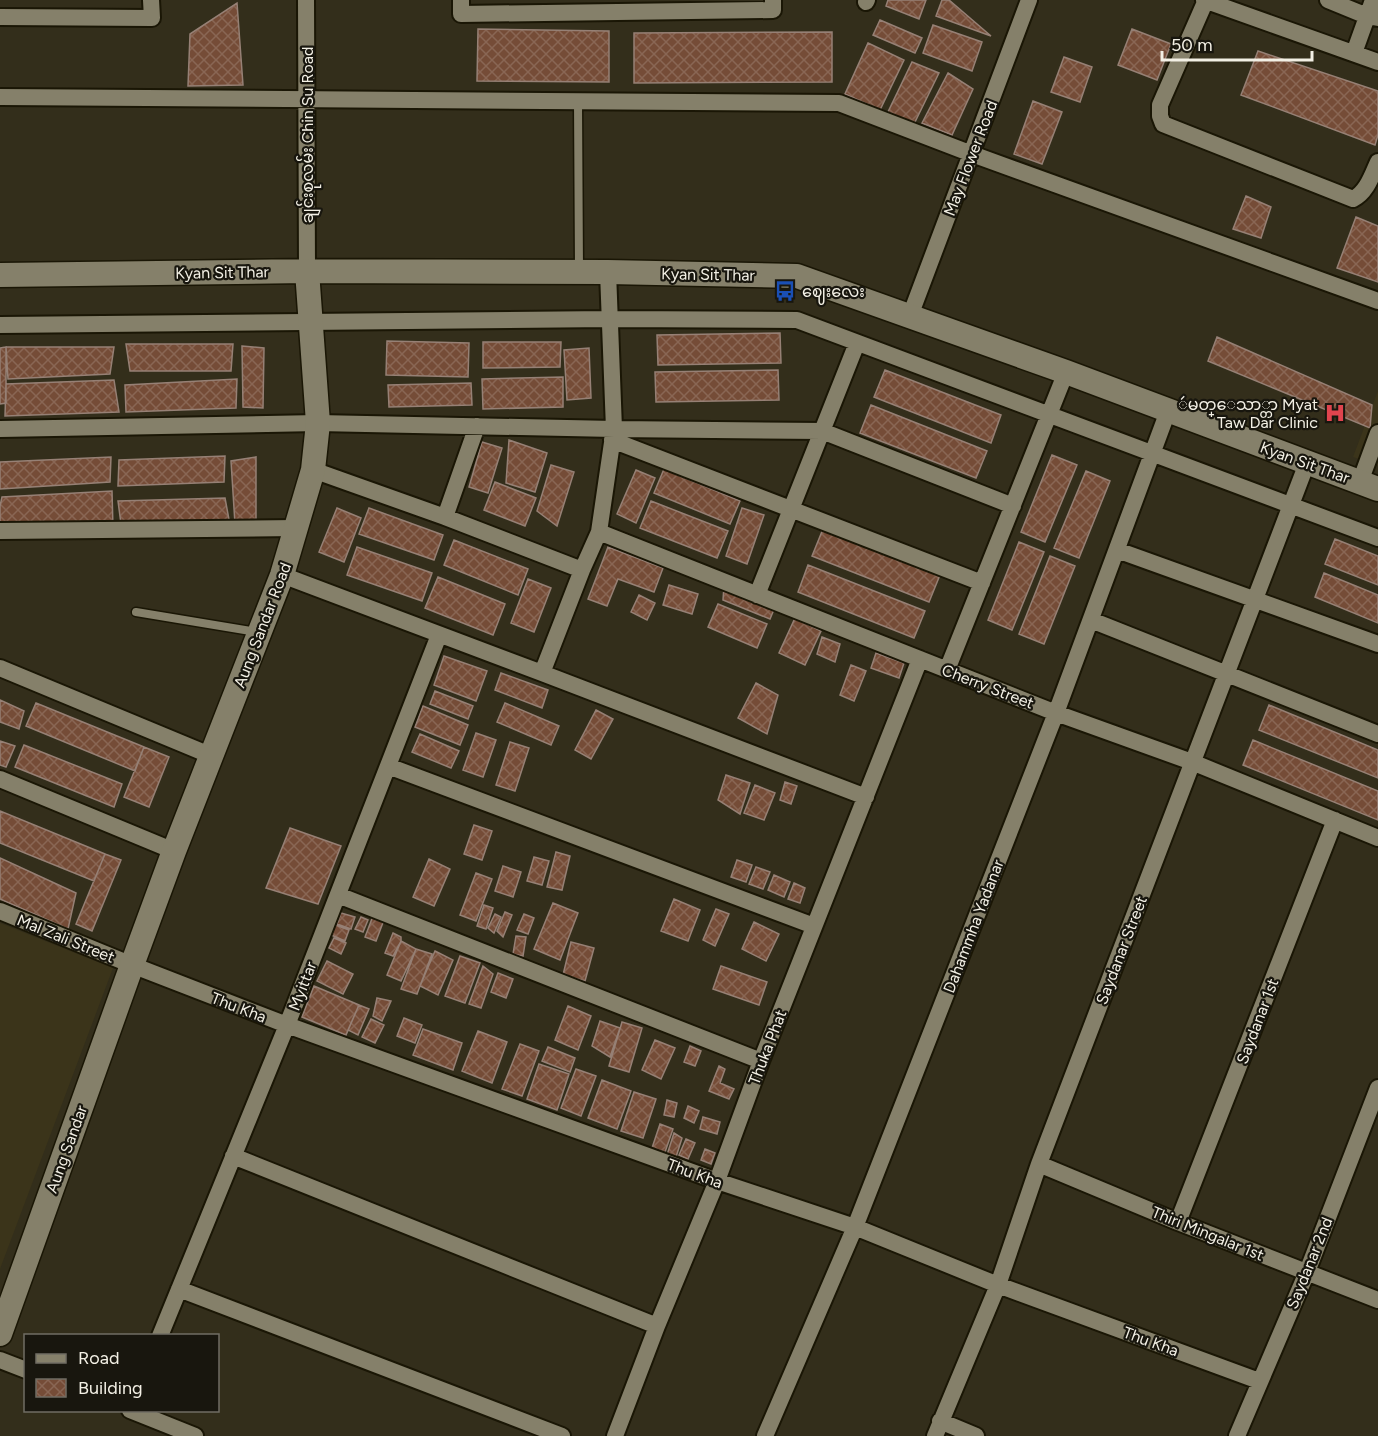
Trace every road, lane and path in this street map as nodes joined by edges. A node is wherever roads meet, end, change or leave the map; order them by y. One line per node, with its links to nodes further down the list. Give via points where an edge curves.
1 (151, 0): 9 (street, via 152,18)
2 (306, 0): 13 (street, ချင်းစုလမ်း Chin Su Road)
3 (461, 0): 4 (street, via 460,14 773,10)
4 (772, 0)
5 (1029, 0): 15 (street, May Flower Road)
6 (1205, 0): 10 (street); 16 (street, via 1160,105 1163,124 1353,199 1360,195)
7 (1328, 0): 8 (street)
8 (1372, 11): 10 (street)
9 (0, 17)
10 (1354, 53): 11 (street)
11 (1378, 62)
12 (0, 97): 13 (street)
13 (307, 99): 14 (street); 17 (street, ချင်းစုလမ်း Chin Su Road)
14 (578, 101): 15 (street, via 838,103); 18 (lane)
15 (972, 154): 21 (street); 22 (street, May Flower Road)
16 (1378, 162)
17 (307, 271): 18 (main road, Kyan Sit Thar); 20 (main road, Kyan Sit Thar); 24 (main road, Aung Sandar Road)
18 (579, 272): 19 (main road, Kyan Sit Thar)
19 (608, 272): 22 (main road, Kyan Sit Thar, via 797,276); 23 (street)
20 (0, 275)
21 (1378, 301)
22 (910, 316): 27 (main road, Kyan Sit Thar)
23 (610, 319): 24 (street); 26 (street, via 797,320); 35 (street)
24 (311, 321): 25 (street); 30 (main road, Aung Sandar Road)
25 (0, 325)
26 (857, 343): 29 (street); 33 (street)
27 (1066, 372): 28 (main road, Kyan Sit Thar); 29 (street)
28 (1168, 411): 36 (street, Dahammha Yadanar); 37 (main road, Kyan Sit Thar)
29 (1049, 414): 36 (street); 41 (street)
30 (318, 423): 31 (street); 32 (street); 38 (main road, Aung Sandar Road)
31 (477, 426): 35 (street); 43 (street)
32 (0, 429)
33 (822, 431): 35 (street); 41 (street); 42 (street)
34 (1378, 433): 39 (street)
35 (613, 435): 42 (street); 46 (street)
36 (1153, 453): 40 (street); 48 (street, Dahammha Yadanar)
37 (1307, 463): 39 (main road, Kyan Sit Thar); 40 (street, Saydanar Street)
38 (313, 470): 43 (street); 44 (main road, Aung Sandar Road)
39 (1369, 486)
40 (1291, 505): 47 (street); 53 (street, Saydanar Street)
41 (1013, 506): 51 (street)
42 (791, 509): 51 (street); 52 (street)
43 (445, 517): 49 (street)
44 (296, 528): 45 (street); 50 (main road, Aung Sandar Road)
45 (0, 531)
46 (599, 532): 49 (street); 52 (street, Cherry Street)
47 (1378, 538)
48 (1117, 550): 53 (street); 55 (street, Dahammha Yadanar)
49 (582, 570): 62 (street)
50 (282, 575): 56 (main road, Aung Sandar Road); 57 (street)
51 (982, 583): 61 (street)
52 (757, 595): 59 (street, Cherry Street)
53 (1255, 600): 58 (street); 63 (street, Saydanar Street)
54 (136, 612): 56 (lane)
55 (1091, 620): 63 (street); 64 (street, Dahammha Yadanar)
56 (260, 632): 66 (main road, Aung Sandar Road)
57 (440, 635): 62 (street); 68 (street, Myittar)
58 (1378, 644)
59 (920, 659): 61 (street, Cherry Street); 70 (street, Thuka Phat)
60 (0, 668): 66 (street)
61 (947, 670): 64 (street, Cherry Street)
62 (542, 673): 70 (street)
63 (1226, 674): 65 (street); 67 (street, Saydanar Street)
64 (1056, 712): 67 (street, Cherry Street); 85 (street, Dahammha Yadanar)
65 (1378, 734)
66 (212, 756): 73 (main road, Aung Sandar Road)
67 (1192, 762): 71 (street, Cherry Street); 82 (street, Saydanar Street)
68 (388, 766): 74 (street, Myittar); 76 (street)
69 (0, 779): 73 (street)
70 (866, 797): 76 (street, Thuka Phat)
71 (1335, 820): 72 (street, Cherry Street); 84 (street, Saydanar 1st)
72 (1378, 838)
73 (174, 851): 77 (main road, Aung Sandar Road)
74 (338, 895): 78 (street, Myittar); 79 (street)
75 (0, 910): 77 (street, Mal Zali Street)
76 (814, 926): 79 (street, Thuka Phat)
77 (132, 965): 78 (street, Thu Kha); 91 (main road, Aung Sandar)
78 (287, 1025): 81 (street, Myittar); 83 (street, Thu Kha)
79 (761, 1061): 83 (street, Thuka Phat)
80 (1378, 1088): 86 (street, Saydanar 2nd)
81 (233, 1156): 88 (street, Myittar); 90 (street)
82 (1039, 1164): 84 (street, Thiri Mingalar 1st); 87 (street, Saydanar Street)
83 (717, 1181): 85 (street, Thu Kha); 90 (street, Thuka Phat)
84 (1179, 1222): 86 (street, Thiri Mingalar 1st)
85 (855, 1227): 87 (street, Thu Kha); 101 (street, Dahammha Yadanar)
86 (1307, 1272): 89 (street, Thiri Mingalar 1st); 95 (street, Saydanar 2nd)
87 (998, 1285): 95 (street, Thu Kha); 97 (street, Saydanar Street)
88 (179, 1289): 92 (street, Myittar); 99 (street)
89 (1378, 1300)
90 (657, 1326): 100 (street, Thuka Phat)
91 (0, 1334)
92 (160, 1334)
93 (0, 1360): 94 (street)
94 (24, 1369)
95 (1259, 1381): 103 (street, Saydanar 2nd)
96 (135, 1412): 98 (street)
97 (938, 1429): 102 (street)
98 (195, 1436)
99 (562, 1436)
100 (615, 1436)
101 (765, 1436)
102 (976, 1436)
103 (1237, 1436)

